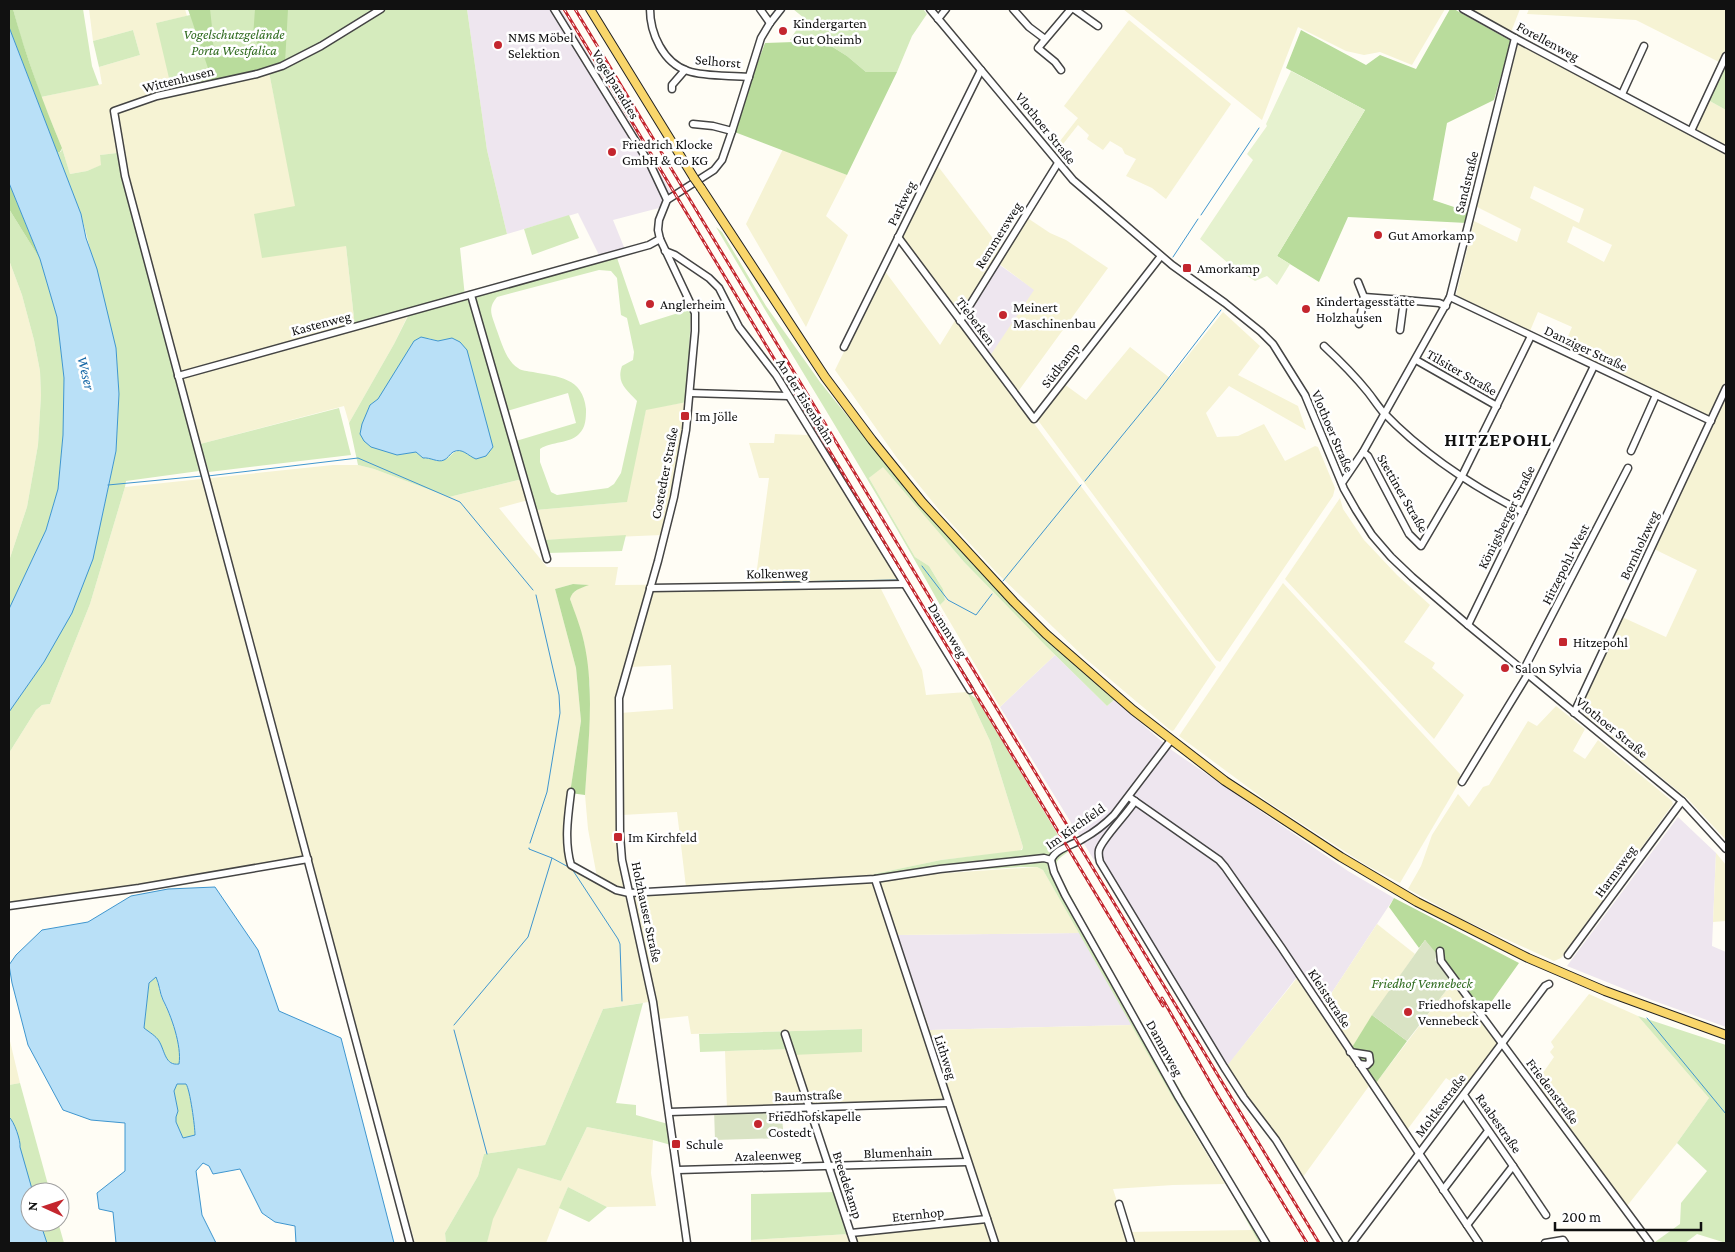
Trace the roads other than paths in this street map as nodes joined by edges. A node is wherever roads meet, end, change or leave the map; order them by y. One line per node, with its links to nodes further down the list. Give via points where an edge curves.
1 (381, 9): 49 (street, Wittenhusen, via 282,66 156,96 114,111 125,176)
2 (554, 9): 30 (street, Vogelparadies, via 651,166)
3 (590, 9): 71 (main road, bridge, via 694,178 825,377 872,440 922,502 1007,595 1046,634)
4 (650, 9): 19 (street, Selhorst, via 652,29 662,49 668,58)
5 (760, 9): 13 (street)
6 (781, 9): 13 (street)
7 (930, 9): 12 (street, Vlothoer Straße)
8 (946, 9): 12 (street)
9 (1013, 9): 16 (street)
10 (1072, 9): 14 (street); 16 (street)
11 (1463, 9): 15 (street, Forellenweg)
12 (938, 19): 20 (street, Vlothoer Straße)
13 (770, 23): 22 (street, via 761,38)
14 (1098, 26)
15 (1515, 38): 24 (street, Forellenweg); 38 (street, Sandstraße)
16 (1045, 39): 21 (street, via 1038,48)
17 (1644, 46): 24 (street)
18 (1726, 56): 27 (street)
19 (685, 70): 22 (street, Selhorst); 23 (street, Selhorst)
20 (981, 70): 29 (street, Vlothoer Straße); 31 (street, Parkweg)
21 (1061, 70)
22 (749, 76): 26 (street)
23 (672, 89)
24 (1622, 94): 27 (street, Forellenweg)
25 (693, 124): 26 (street)
26 (732, 131): 30 (street, via 722,160 714,170)
27 (1691, 132): 28 (street, Forellenweg)
28 (1726, 150)
29 (1058, 163): 34 (street, Vlothoer Straße, via 1096,201); 41 (street, Remmersweg)
30 (668, 200): 32 (street, Costedter Straße, via 659,220)
31 (898, 237): 41 (street, Tieberken); 46 (street, Parkweg)
32 (660, 239): 33 (street, Costedter Straße); 36 (street, Kastenweg, via 649,245)
33 (665, 251): 51 (street, Costedter Straße, via 695,313); 53 (street, An der Eisenbahn, via 709,278 719,288 739,327 767,362)
34 (1161, 256): 56 (street, Südkamp); 62 (street, Vlothoer Straße, via 1225,303 1273,344 1305,395)
35 (1358, 282): 37 (street)
36 (471, 295): 49 (street, Kastenweg); 64 (street)
37 (1364, 297): 39 (street); 42 (street)
38 (1450, 297): 40 (street, Sandstraße); 44 (street, Danziger Straße)
39 (1404, 300): 40 (street); 43 (street)
40 (1446, 306): 47 (street, Sandstraße)
41 (960, 321): 56 (street, Tieberken)
42 (1359, 324)
43 (1400, 330)
44 (1531, 336): 48 (street, Danziger Straße); 54 (street)
45 (1324, 346): 55 (street)
46 (844, 347)
47 (1416, 360): 54 (street, Tilsiter Straße); 55 (street, Sandstraße)
48 (1594, 366): 52 (street, Danziger Straße); 63 (street, Königsberger Straße)
49 (178, 376): 77 (street)
50 (1726, 388): 57 (street, Bornholzweg)
51 (690, 393): 53 (street); 66 (street, Costedter Straße, via 674,497)
52 (1656, 395): 57 (street, Danziger Straße); 58 (street)
53 (788, 396): 65 (street, An der Eisenbahn)
54 (1497, 406): 61 (street)
55 (1385, 414): 59 (street, Sandstraße); 61 (street)
56 (1034, 419)
57 (1711, 421): 70 (street, Bornholzweg)
58 (1631, 451)
59 (1363, 452): 61 (street, Stettiner Straße, via 1409,534 1421,546); 62 (street, Sandstraße)
60 (1628, 468): 68 (street, Hitzepohl-West)
61 (1462, 476): 63 (street, via 1494,498)
62 (1342, 484): 67 (street, Vlothoer Straße, via 1378,543)
63 (1523, 512): 67 (street, Königsberger Straße)
64 (547, 559)
65 (904, 584): 66 (street, Kolkenweg); 69 (street, Dammweg)
66 (650, 588): 80 (street, Holzhauser Straße, via 618,698 620,835)
67 (1468, 625): 68 (street, Vlothoer Straße)
68 (1526, 673): 70 (street, Vlothoer Straße); 72 (street)
69 (970, 690)
70 (1574, 713): 75 (street, Vlothoer Straße)
71 (1171, 740): 74 (street, Im Kirchfeld); 86 (main road, via 1225,781 1340,857 1416,902 1528,958 1604,991)
72 (1462, 782)
73 (571, 792): 80 (street, via 567,842 571,865 616,890)
74 (1132, 799): 78 (street, Im Kirchfeld, via 1103,825 1058,852); 88 (street, Kleiststraße, via 1225,866); 112 (street, via 1129,811 1101,844 1098,852 1100,862 1224,1067 1276,1140)
75 (1682, 801): 76 (street, Vlothoer Straße); 83 (street, Harmsweg)
76 (1726, 849)
77 (308, 859): 81 (street); 106 (street)
78 (1051, 860): 79 (street, Im Kirchfeld, via 1044,858 950,868); 111 (street, Dammweg, via 1065,895 1117,989)
79 (875, 879): 80 (street, Im Kirchfeld); 91 (street, Lithweg)
80 (629, 893): 93 (street, Holzhauser Straße, via 652,994)
81 (9, 906)
82 (1440, 951): 87 (street, Friedenstraße, via 1441,961)
83 (1568, 955)
84 (1549, 984): 87 (street, Moltkestraße)
85 (785, 1034): 92 (street, Breedekamp)
86 (1726, 1035)
87 (1502, 1044): 90 (street, Moltkestraße); 117 (street, Friedenstraße)
88 (1350, 1052): 89 (street, Kleiststraße); 89 (street, via 1368,1055 1370,1062 1367,1065)
89 (1359, 1064): 95 (street, Kleiststraße)
90 (1464, 1095): 94 (street, Raabestraße); 95 (street, Moltkestraße)
91 (948, 1103): 92 (street, Baumstraße); 96 (street, Lithweg)
92 (810, 1107): 93 (street, Baumstraße); 97 (street, Breedekamp)
93 (669, 1112): 99 (street, Holzhauser Straße)
94 (1488, 1130): 98 (street, Raabestraße); 100 (street)
95 (1419, 1154): 100 (street, Kleiststraße); 113 (street, Moltkestraße)
96 (968, 1162): 97 (street, Blumenhain); 103 (street, Lithweg)
97 (829, 1166): 99 (street, Azaleenweg); 105 (street, Breedekamp)
98 (1513, 1166): 102 (street, Raabestraße); 104 (street, Raabestraße)
99 (678, 1170): 107 (street, Holzhauser Straße)
100 (1443, 1190): 104 (street, Kleiststraße)
101 (1119, 1204): 110 (street)
102 (1546, 1215)
103 (987, 1219): 105 (street, Eternhop); 109 (street, Lithweg)
104 (1467, 1225): 114 (street, Kleiststraße)
105 (851, 1233): 108 (street, Breedekamp)
106 (410, 1243)
107 (686, 1243)
108 (854, 1243)
109 (994, 1243)
110 (1131, 1243)
111 (1266, 1243)
112 (1339, 1243)
113 (1352, 1243)
114 (1479, 1243)
115 (1545, 1243): 116 (street, via 1563,1240)
116 (1565, 1243)
117 (1650, 1243)

